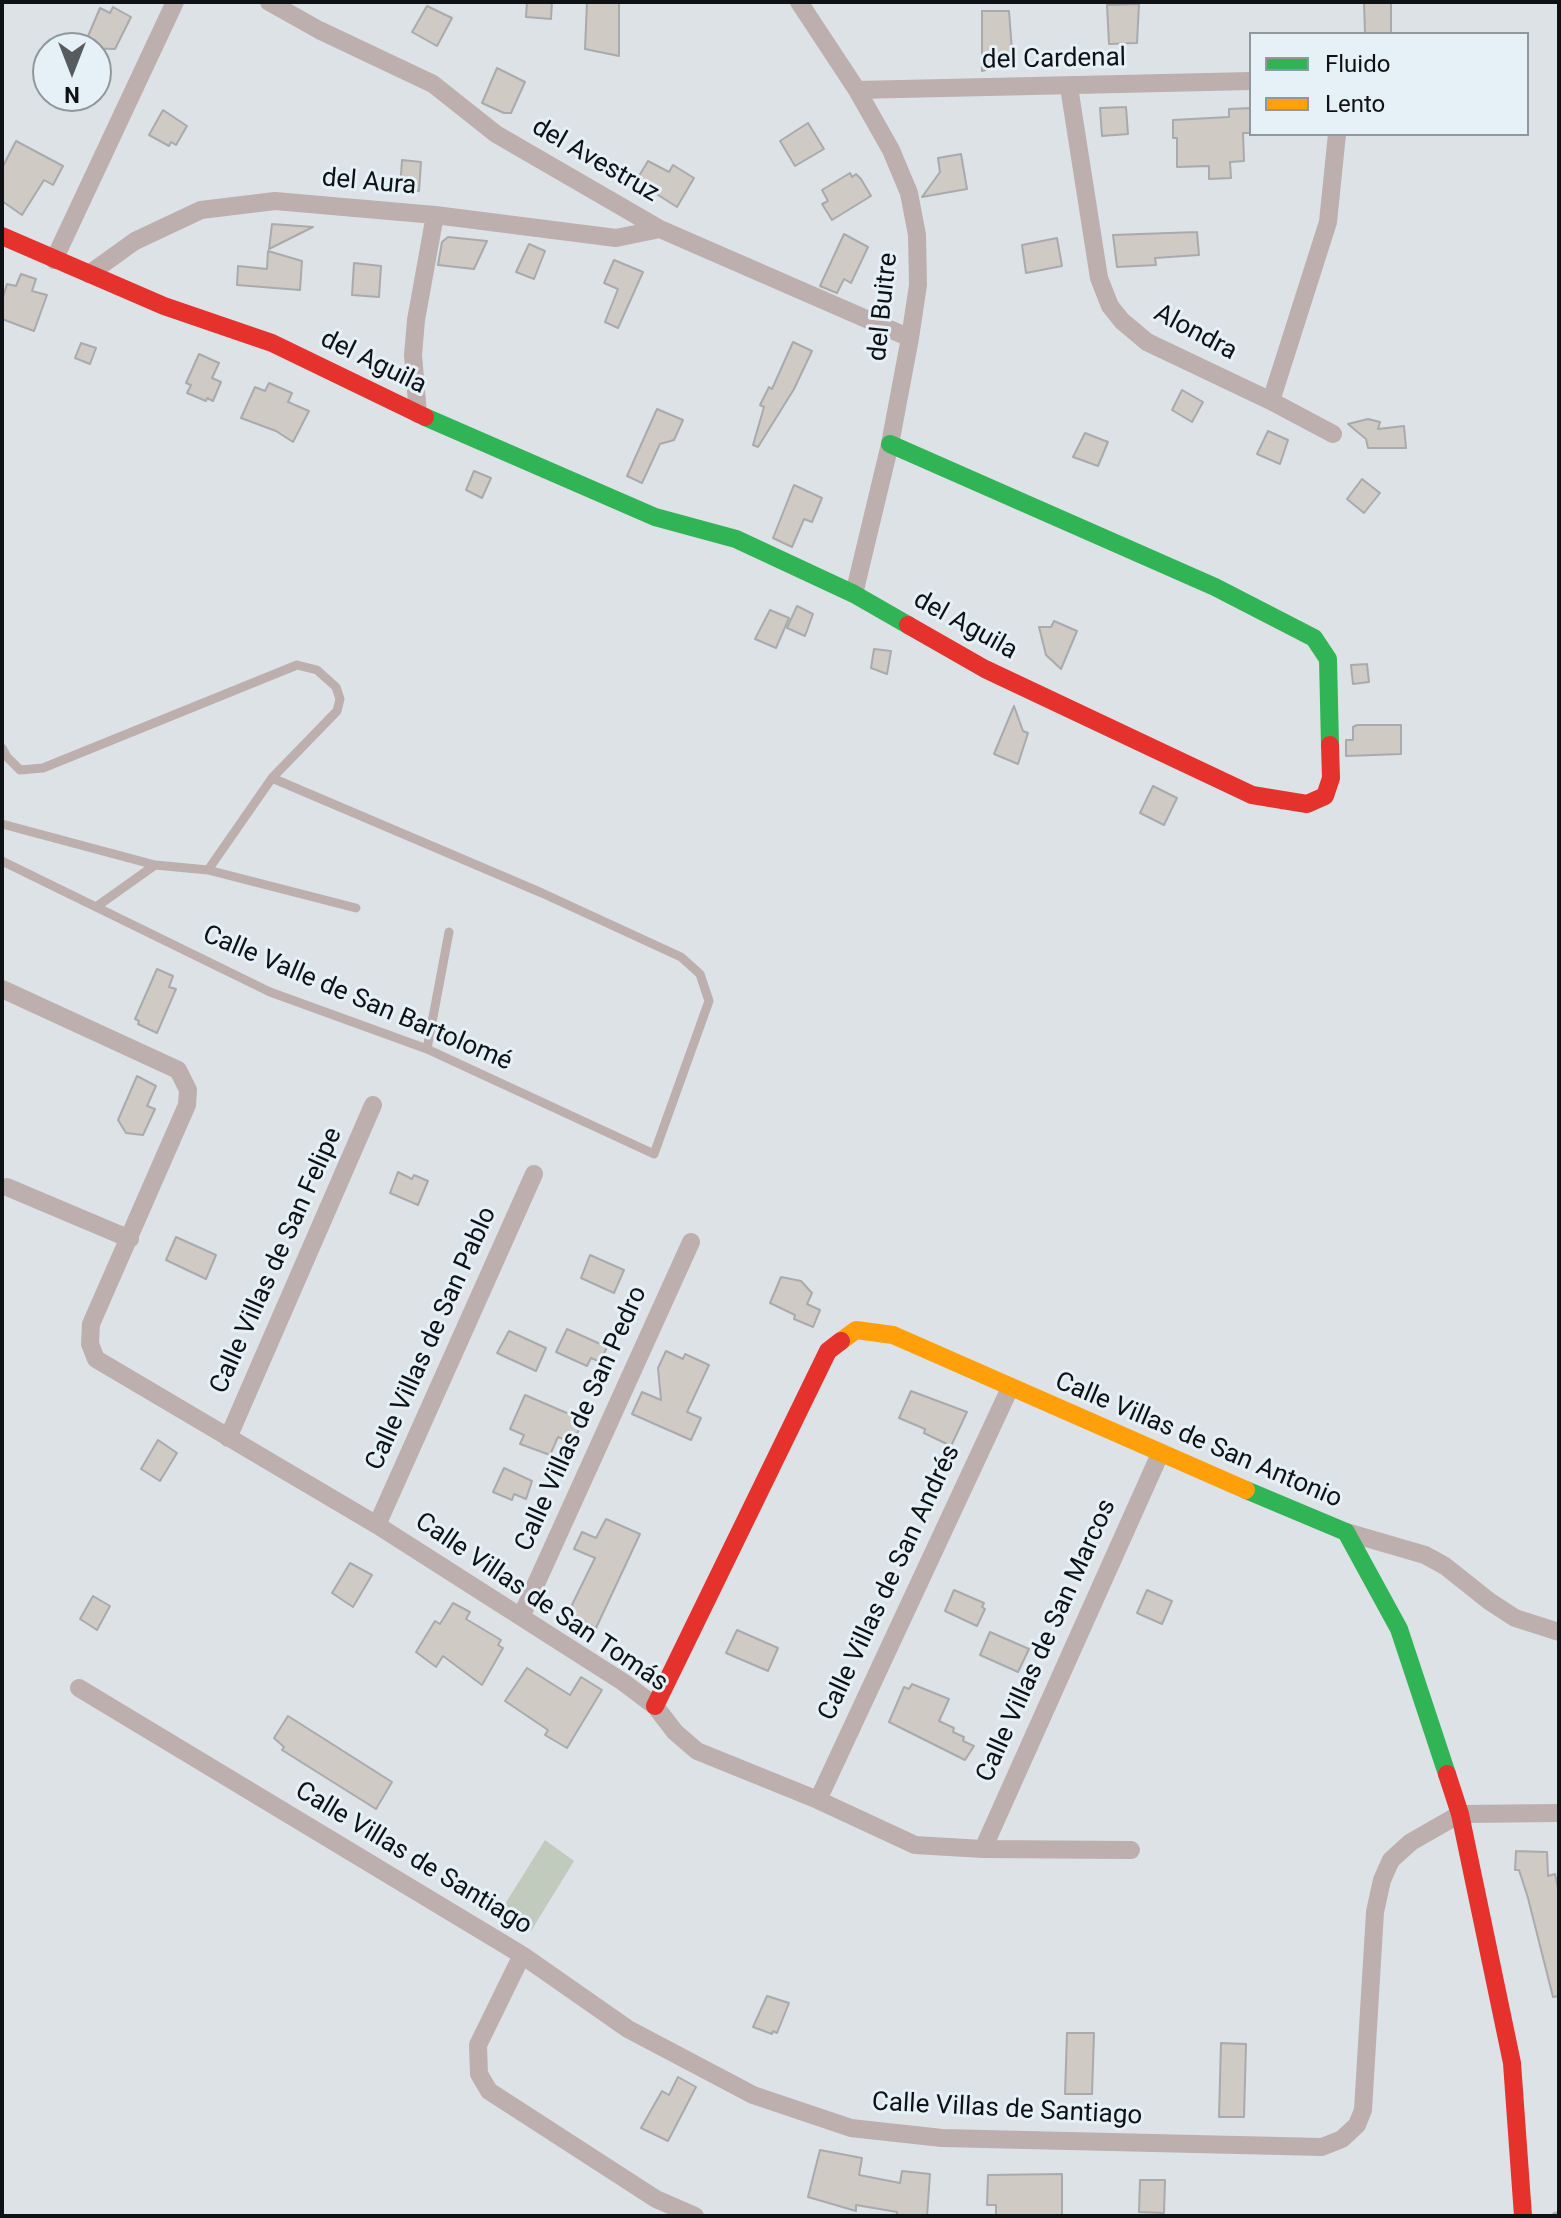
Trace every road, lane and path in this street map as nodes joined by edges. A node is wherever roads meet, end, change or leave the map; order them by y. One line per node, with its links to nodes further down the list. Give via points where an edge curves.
1 (175, 2): 11 (street)
2 (269, 2): 9 (street, del Avestruz, via 433,84 496,134)
3 (799, 2): 6 (street, del Buitre)
4 (1249, 81): 5 (street, del Cardenal)
5 (1069, 87): 6 (street, del Cardenal); 14 (street, Alondra, via 1099,278 1110,306 1147,342)
6 (857, 90): 13 (street, del Buitre, via 909,193 918,285)
7 (1337, 136): 14 (street, via 1328,222)
8 (435, 215): 9 (street, del Aura, via 616,238); 12 (street, del Aura, via 275,201 201,210 135,241); 15 (street, via 413,355)
9 (660, 229): 13 (street, del Avestruz)
10 (2, 236): 11 (street, del Aguila)
11 (54, 260): 12 (street, del Aguila)
12 (89, 274): 15 (street, del Aguila, via 272,343)
13 (910, 338): 17 (street, del Buitre)
14 (1271, 401): 16 (street, Alondra)
15 (418, 414): 18 (street, del Aguila, via 655,517 736,539)
16 (1333, 434)
17 (890, 444): 18 (street, del Buitre); 18 (street, del Aguila, via 1215,587 1314,638 1328,659 1331,778 1325,796 1307,804 1252,795 985,669)
18 (854, 594)
19 (2, 748): 20 (lane, via 20,770 43,768 297,665 317,670 336,687 337,711)
20 (272, 778): 24 (lane); 29 (lane, Calle Valle de San Bartolomé, via 681,957 700,974 709,1001 654,1154)
21 (2, 824): 23 (lane)
22 (2, 861): 25 (lane, Calle Valle de San Bartolomé)
23 (155, 865): 24 (lane); 25 (lane)
24 (208, 870): 26 (lane)
25 (96, 907): 29 (lane, Calle Valle de San Bartolomé, via 270,992)
26 (356, 908)
27 (449, 932): 29 (lane)
28 (2, 989): 33 (street, via 178,1070 188,1090 187,1105)
29 (427, 1049)
30 (373, 1105): 36 (street, Calle Villas de San Felipe)
31 (534, 1174): 38 (street, Calle Villas de San Pablo)
32 (7, 1187): 33 (street)
33 (130, 1239): 36 (street, Calle Villas de San Tomás, via 91,1324 96,1359)
34 (691, 1242): 40 (street, Calle Villas de San Pedro)
35 (1010, 1388): 37 (street, Calle Villas de San Antonio); 43 (street, Calle Villas de San Antonio, via 893,1335 856,1330 828,1351); 44 (street, Calle Villas de San Andrés)
36 (228, 1438): 38 (street, Calle Villas de San Tomás)
37 (1160, 1454): 39 (street, Calle Villas de San Antonio); 47 (street, Calle Villas de San Marcos)
38 (377, 1525): 40 (street, Calle Villas de San Tomás)
39 (1346, 1532): 41 (street, via 1425,1555 1515,1618); 46 (street, Calle Villas de San Antonio, via 1399,1629)
40 (521, 1617): 43 (street, Calle Villas de San Tomás)
41 (1559, 1632)
42 (79, 1688): 49 (street, Calle Villas de Santiago)
43 (655, 1706): 44 (street, Calle Villas de San Tomás, via 697,1751)
44 (818, 1800): 47 (street, Calle Villas de San Tomás, via 915,1845)
45 (1559, 1813): 46 (street)
46 (1460, 1814): 49 (street, Calle Villas de Santiago, via 1411,1842 1391,1860 1382,1880 1375,1912 1363,2110 1349,2134 1322,2147 942,2138 851,2128 753,2095 628,2029); 51 (street, Calle Villas de San Antonio, via 1512,2063)
47 (983, 1849): 48 (street, Calle Villas de San Tomás)
48 (1131, 1850)
49 (522, 1955): 50 (street, via 478,2045 479,2074 489,2091 656,2199)
50 (695, 2216)
51 (1523, 2216)

